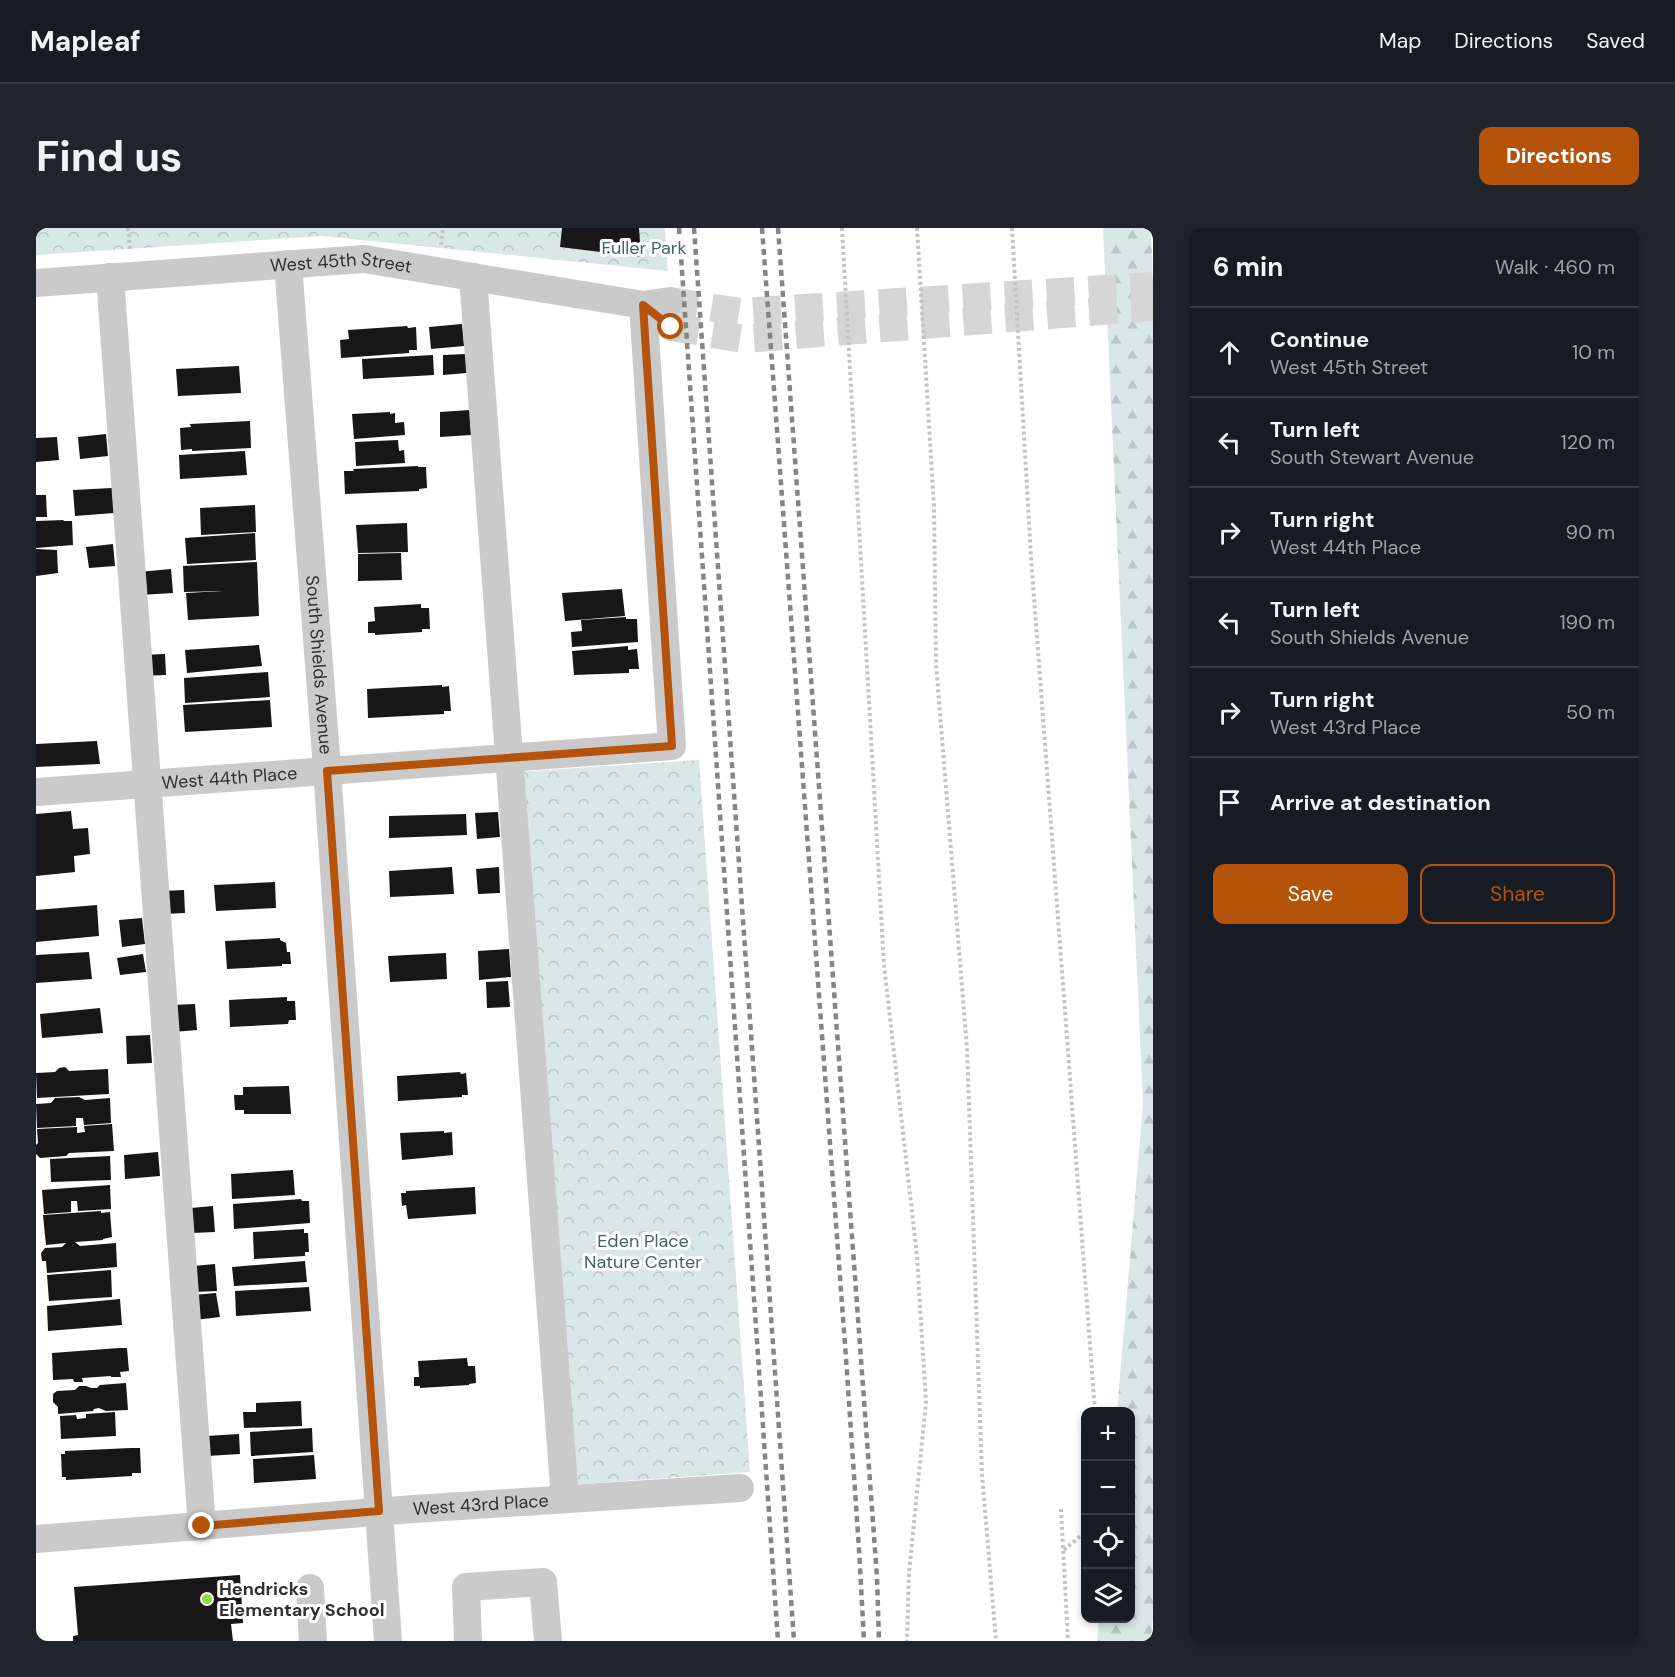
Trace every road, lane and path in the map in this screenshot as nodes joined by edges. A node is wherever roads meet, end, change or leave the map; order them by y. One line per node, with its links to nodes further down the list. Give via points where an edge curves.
1 (128, 228): 5 (path)
2 (842, 228): 29 (path, via 885,965 917,1256 926,1402 909,1573)
3 (917, 228): 30 (path, via 934,506 936,664 967,1048 982,1474)
4 (1012, 228): 15 (path, via 1031,557)
5 (130, 257)
6 (288, 264): 7 (street, West 45th Street); 8 (street, West 45th Street, via 364,259); 12 (street, South Shields Avenue)
7 (111, 277): 9 (street, West 45th Street); 13 (street)
8 (473, 277): 10 (street, West 45th Street, via 661,311); 11 (street)
9 (36, 283)
10 (672, 746): 11 (street, West 44th Place)
11 (509, 758): 12 (street, West 44th Place); 17 (street)
12 (327, 771): 13 (street, West 44th Place); 19 (street, South Shields Avenue)
13 (148, 784): 14 (street, West 44th Place); 20 (street)
14 (36, 792)
15 (1095, 1407)
16 (740, 1488): 17 (street, West 43rd Place)
17 (565, 1499): 19 (street, West 43rd Place)
18 (1061, 1509): 23 (path)
19 (379, 1511): 20 (street, West 43rd Place); 26 (street, South Shields Avenue)
20 (202, 1526): 22 (street, West 43rd Place)
21 (1081, 1535): 23 (path)
22 (36, 1539)
23 (1063, 1551): 31 (path)
24 (310, 1588): 25 (street)
25 (313, 1641)
26 (388, 1641)
27 (468, 1641): 28 (street, via 466,1587 543,1582)
28 (548, 1641)
29 (907, 1641)
30 (996, 1641)
31 (1068, 1641)

